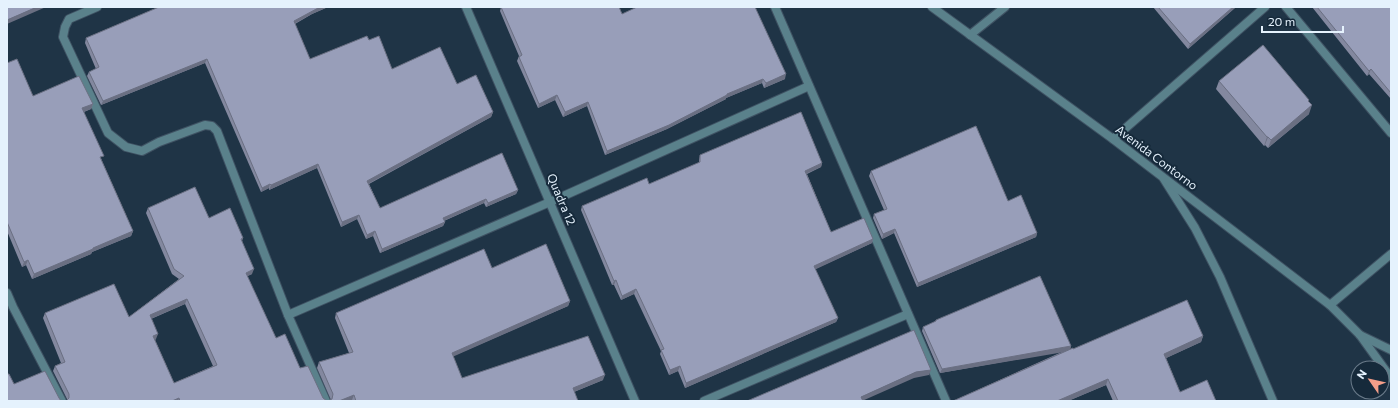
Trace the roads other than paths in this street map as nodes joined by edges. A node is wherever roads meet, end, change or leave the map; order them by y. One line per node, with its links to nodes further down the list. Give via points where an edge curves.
1 (97, 7): 19 (street, via 69,19 63,37 108,133 126,147 142,151 205,125 212,126 217,131)
2 (466, 7): 13 (street, Quadra 12)
3 (775, 7): 9 (street)
4 (932, 7): 8 (street, Avenida Contorno)
5 (1005, 7): 8 (street)
6 (1265, 7): 11 (street)
7 (1286, 7): 10 (street)
8 (970, 35): 11 (street, Avenida Contorno)
9 (809, 86): 13 (street); 18 (street)
10 (1391, 133)
11 (1112, 139): 12 (street, Avenida Contorno)
12 (1162, 176): 16 (street, Avenida Contorno); 28 (street, via 1195,228 1220,277)
13 (550, 202): 19 (street); 25 (street, Quadra 12)
14 (1391, 254): 16 (street)
15 (7, 293): 17 (street)
16 (1330, 305): 20 (street, Avenida Contorno)
17 (10, 309): 23 (street)
18 (908, 314): 26 (street); 27 (street)
19 (288, 315): 24 (street)
20 (1360, 335): 21 (street, Avenida Contorno); 22 (street, Avenida Contorno)
21 (1391, 350)
22 (1391, 378)
23 (62, 401)
24 (326, 401)
25 (635, 401)
26 (704, 401)
27 (946, 401)
28 (1273, 401)

